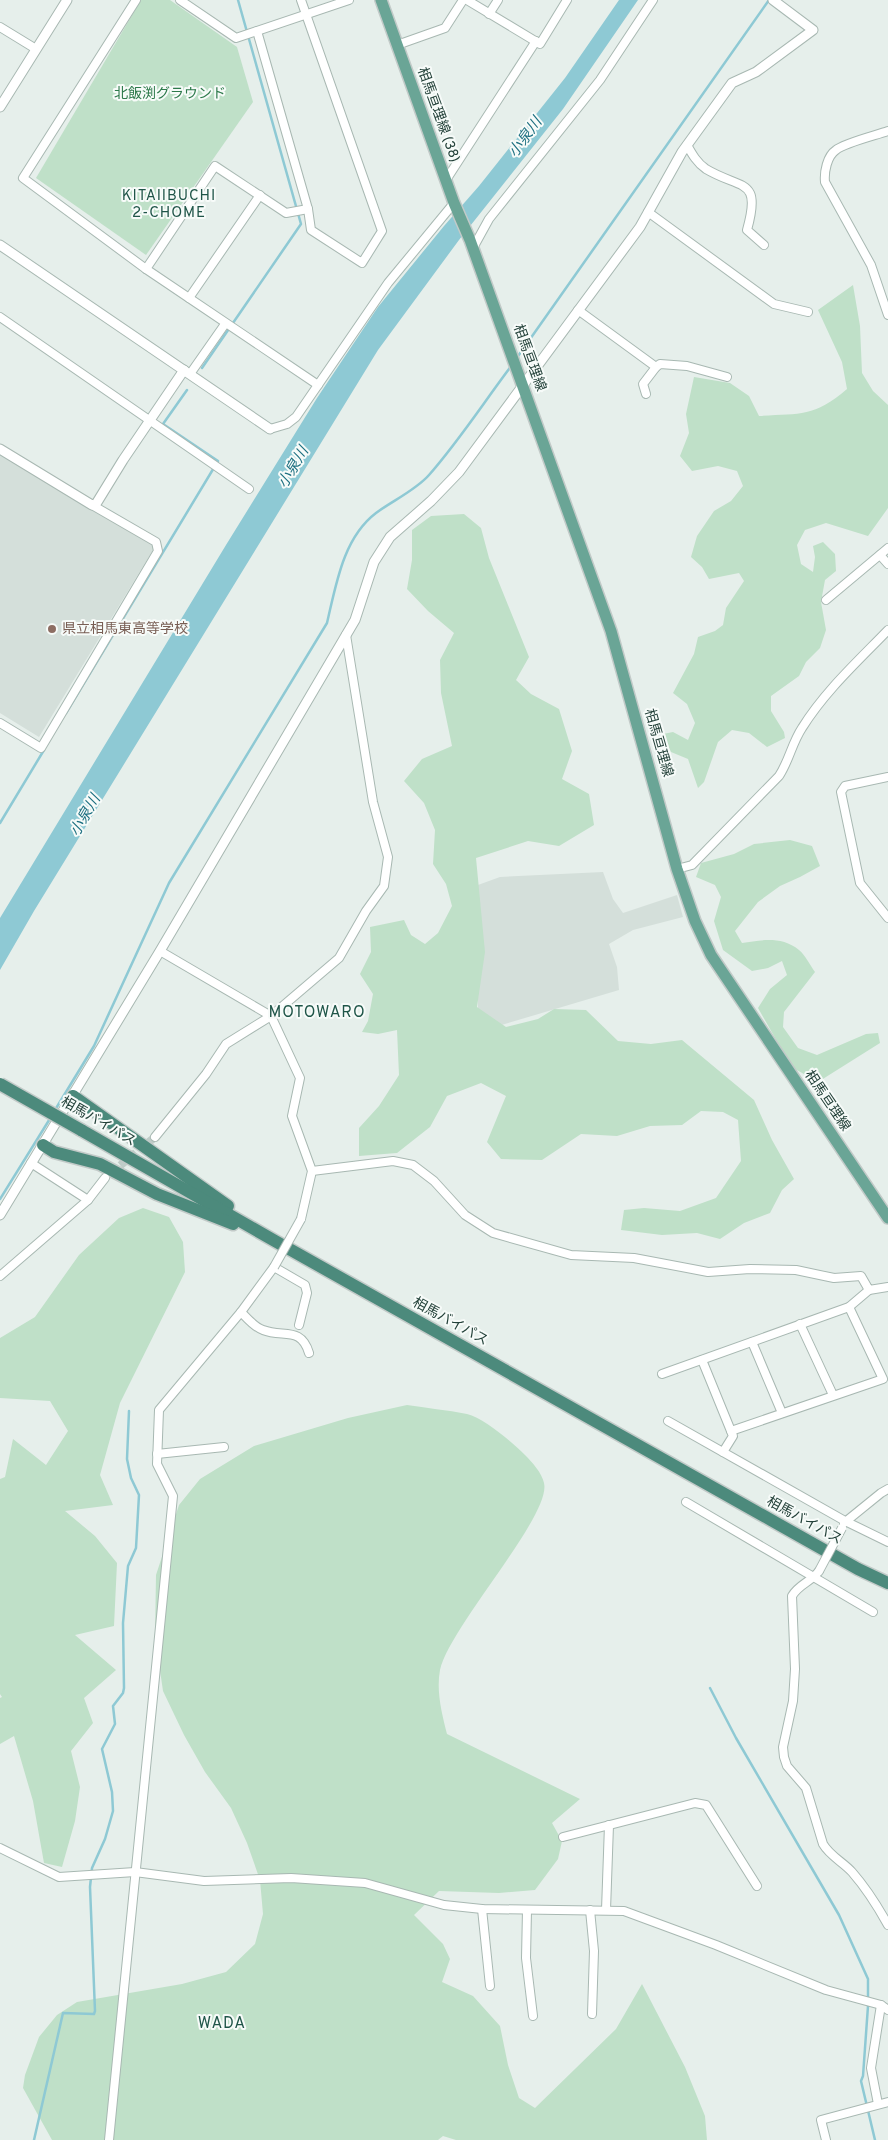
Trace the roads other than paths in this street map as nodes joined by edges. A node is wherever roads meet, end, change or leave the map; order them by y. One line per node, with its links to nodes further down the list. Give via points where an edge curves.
1 (67, 0): 19 (street)
2 (136, 0): 31 (street, via 23,178)
3 (180, 0): 12 (street)
4 (301, 0): 13 (street)
5 (349, 0): 13 (street)
6 (381, 0): 18 (main road, 相馬亘理線 (38))
7 (465, 0): 14 (street); 18 (street, via 445,28)
8 (498, 0): 14 (street)
9 (567, 0): 17 (street, via 540,44)
10 (653, 0): 28 (street, via 600,80)
11 (773, 0): 22 (street, via 813,30 756,72 732,83)
12 (192, 3): 16 (street, via 236,38)
13 (306, 14): 16 (street); 26 (street, via 382,232 362,263 311,230)
14 (489, 14): 17 (street)
15 (0, 27): 19 (street)
16 (255, 32): 26 (street)
17 (536, 41): 23 (street)
18 (398, 45): 23 (main road, 相馬亘理線 (38))
19 (36, 49): 20 (street)
20 (0, 107)
21 (888, 131): 35 (street, via 836,149 824,174 825,182 871,265)
22 (687, 145): 27 (street); 30 (street, via 706,169 748,188 752,208 747,230)
23 (446, 180): 25 (main road, 相馬亘理線 (38))
24 (260, 195): 26 (street, via 286,213); 31 (street, via 215,166); 32 (street)
25 (455, 205): 28 (main road, 相馬亘理線 (38)); 41 (street, via 388,283)
26 (306, 209)
27 (648, 212): 33 (street); 34 (street, via 774,304)
28 (472, 244): 42 (main road, 相馬亘理線)
29 (0, 245): 39 (street)
30 (764, 245)
31 (146, 269): 32 (street)
32 (188, 298): 37 (street)
33 (578, 310): 38 (street); 42 (street)
34 (808, 312)
35 (888, 315)
36 (0, 317): 44 (street)
37 (229, 326): 39 (street); 41 (street)
38 (656, 367): 40 (street, via 660,364 687,366); 43 (street, via 643,384)
39 (187, 372): 44 (street); 45 (street)
40 (727, 377)
41 (318, 385): 45 (street, via 296,417 287,424)
42 (523, 385): 54 (street, via 459,472 390,537 374,562 355,620); 57 (main road, 相馬亘理線, via 611,631)
43 (646, 394)
44 (149, 421): 47 (street); 48 (street, via 96,504)
45 (270, 428)
46 (0, 450): 48 (street)
47 (249, 489)
48 (92, 505): 55 (street, via 156,542 158,551 41,748)
49 (888, 548): 50 (street)
50 (880, 554): 51 (street); 52 (street)
51 (888, 564)
52 (826, 600)
53 (888, 630): 57 (street, via 822,698 801,729 779,776 692,865)
54 (346, 635): 59 (street); 60 (street, via 373,802 388,856 384,886 339,958)
55 (0, 723)
56 (888, 777): 58 (street, via 845,786 841,792 860,883)
57 (677, 868): 70 (main road, 相馬亘理線, via 695,922 711,955)
58 (888, 918)
59 (160, 952): 60 (street); 62 (street)
60 (271, 1016): 63 (street, via 226,1044); 66 (street, via 300,1078 292,1116)
61 (0, 1084): 71 (highway, 相馬バイパス, bridge)
62 (73, 1096): 64 (street); 71 (highway)
63 (155, 1137)
64 (43, 1145): 65 (street); 71 (highway, via 54,1152 100,1164 157,1194)
65 (32, 1163): 68 (street); 69 (street)
66 (312, 1171): 72 (street, bridge, via 301,1219); 75 (street, via 393,1161 413,1165 434,1181 465,1215 493,1233 571,1255 634,1258 708,1272 796,1270 834,1278 861,1276)
67 (105, 1178): 68 (street)
68 (88, 1200): 73 (street)
69 (0, 1215)
70 (888, 1218)
71 (275, 1241): 96 (highway, 相馬バイパス)
72 (274, 1267): 77 (street); 79 (street, via 305,1285 307,1293)
73 (0, 1276)
74 (888, 1287): 75 (street)
75 (869, 1290): 76 (street)
76 (849, 1307): 78 (street); 84 (street, via 883,1378)
77 (241, 1312): 81 (street, via 263,1330 298,1336 306,1342); 90 (street, via 159,1410)
78 (800, 1324): 80 (street); 84 (street)
79 (299, 1325)
80 (752, 1342): 82 (street); 85 (street)
81 (309, 1353)
82 (702, 1360): 83 (street); 87 (street)
83 (662, 1374)
84 (833, 1396): 85 (street)
85 (782, 1413): 87 (street)
86 (668, 1421): 89 (street)
87 (731, 1431): 89 (street, via 733,1436)
88 (224, 1447): 90 (street)
89 (723, 1452): 93 (street)
90 (157, 1454): 101 (street, via 157,1464 173,1496)
91 (888, 1489): 93 (street)
92 (686, 1502): 95 (street)
93 (843, 1524): 94 (street); 95 (street, bridge)
94 (888, 1542)
95 (816, 1575): 97 (street); 107 (street, via 798,1586 792,1596 795,1669 784,1757 787,1766 806,1788 823,1844 854,1874)
96 (888, 1583)
97 (872, 1612)
98 (609, 1825): 99 (street); 102 (street, via 695,1803 706,1805); 106 (street)
99 (563, 1837)
100 (0, 1848): 101 (street, via 59,1876)
101 (135, 1872): 103 (street, via 204,1882 291,1878 364,1883 444,1904); 114 (street)
102 (757, 1886)
103 (482, 1909): 104 (street); 108 (street)
104 (527, 1910): 105 (street); 111 (street, via 526,1958)
105 (590, 1910): 106 (street); 110 (street, via 594,1951)
106 (606, 1910): 109 (street, via 624,1910 826,1990)
107 (888, 1925)
108 (490, 1986)
109 (885, 2008): 113 (street, via 871,2068)
110 (592, 2014)
111 (533, 2016)
112 (888, 2102): 113 (street)
113 (878, 2104): 115 (street, via 821,2120)
114 (109, 2140)
115 (826, 2140)

